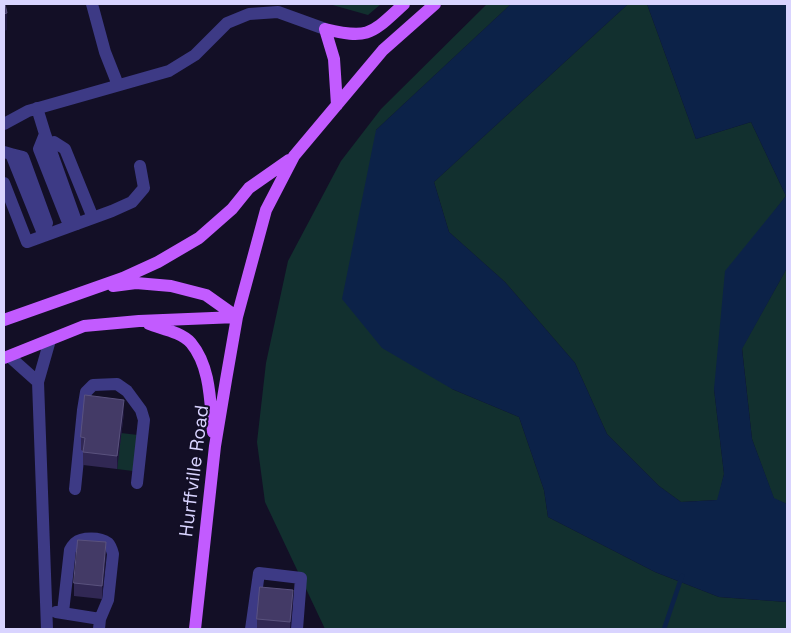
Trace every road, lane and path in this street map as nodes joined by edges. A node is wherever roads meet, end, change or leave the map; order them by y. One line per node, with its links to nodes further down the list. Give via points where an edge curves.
1 (92, 4): 5 (lane)
2 (404, 4): 4 (main road, via 366,34 348,35)
3 (435, 4): 6 (main road, via 383,50)
4 (325, 30): 5 (lane, via 278,12 250,14 227,23 195,55 169,71); 6 (main road, via 334,59)
5 (118, 85): 7 (lane)
6 (338, 104): 10 (main road)
7 (37, 108): 8 (lane); 13 (lane)
8 (4, 124)
9 (6, 155): 14 (lane); 14 (lane, via 23,157)
10 (294, 156): 15 (main road, via 250,188 199,238 158,262); 16 (main road, Hurffville Road, via 266,210)
11 (140, 166): 13 (lane, via 144,188 132,202)
12 (4, 183): 14 (lane, via 27,242)
13 (81, 222): 14 (lane)
14 (44, 236)
15 (89, 290): 16 (main road, via 136,283 171,286 206,295); 17 (main road)
16 (237, 317): 18 (main road); 22 (main road, Hurffville Road)
17 (4, 320)
18 (139, 321): 19 (main road, via 84,326); 22 (main road, via 173,332 190,343 206,368)
19 (50, 340): 20 (main road); 21 (lane)
20 (7, 358): 21 (lane)
21 (38, 382): 25 (lane)
22 (215, 446): 29 (main road, Hurffville Road)
23 (137, 483): 24 (lane, via 144,420 140,410 117,384 93,385 86,392)
24 (75, 488)
25 (46, 611): 26 (lane); 28 (lane)
26 (63, 612): 27 (lane); 27 (lane, via 70,550 76,542 99,539 107,542 113,554 108,600)
27 (99, 624)
28 (47, 629)
29 (194, 629)
30 (251, 629): 31 (lane, via 259,573 300,578)
31 (297, 629)

